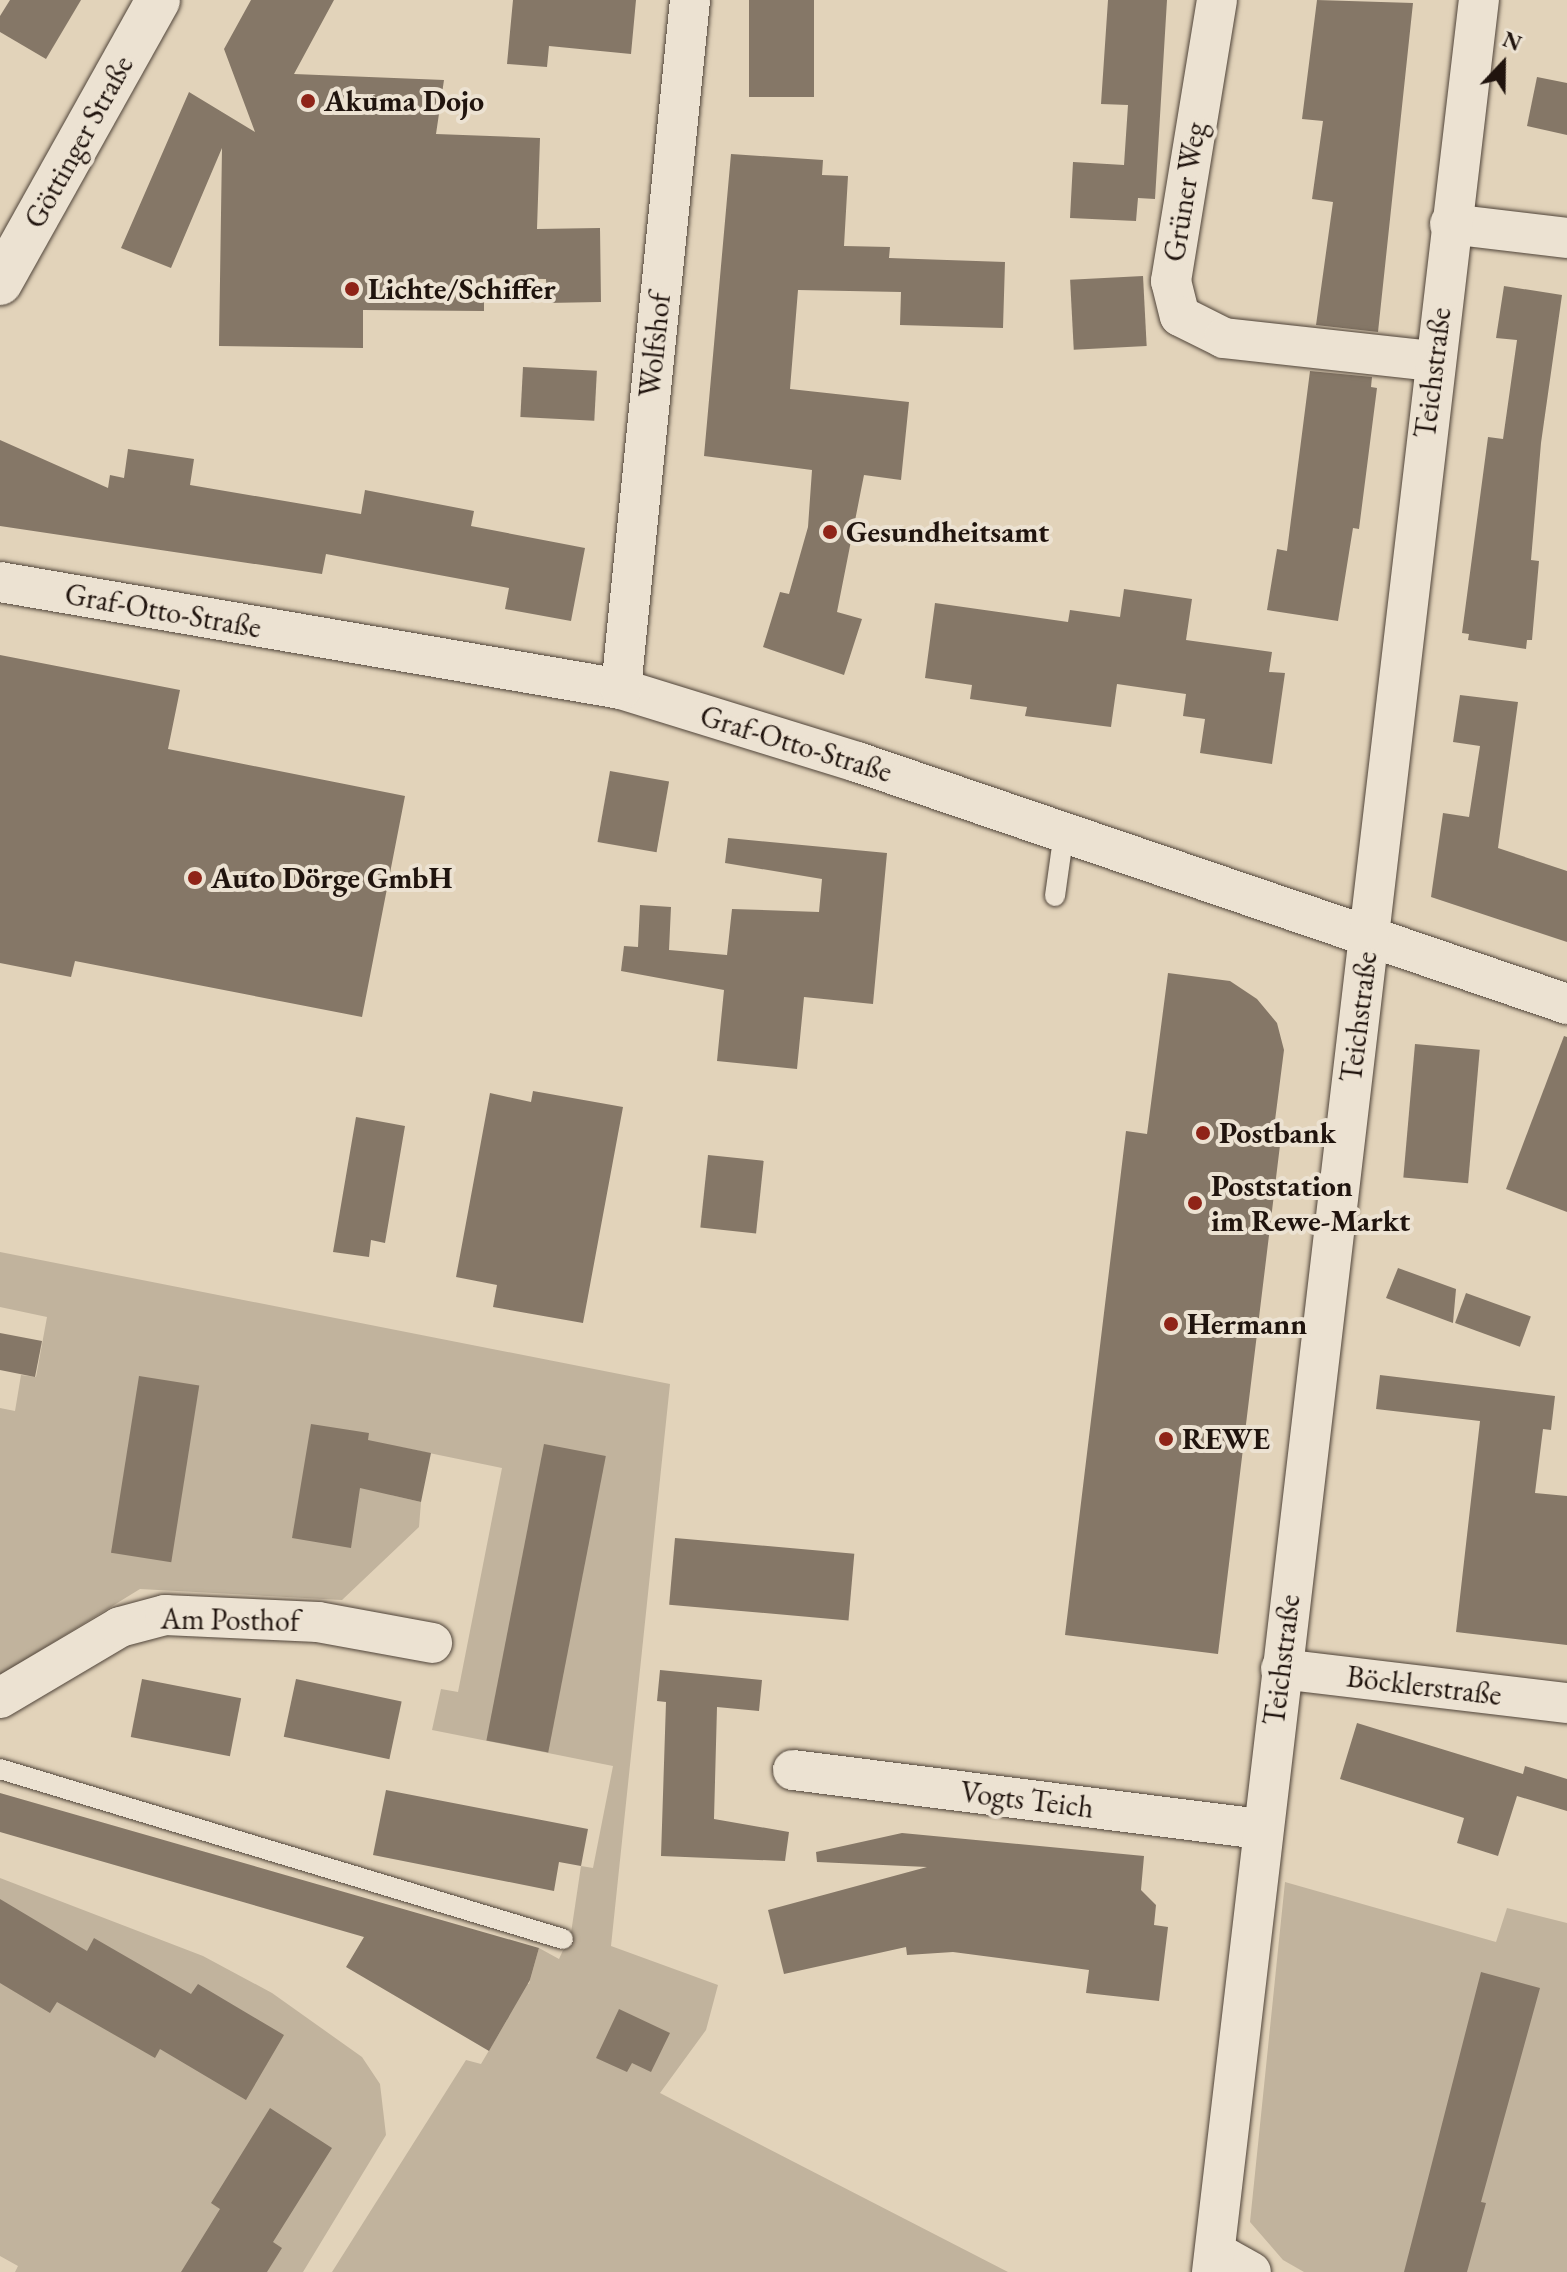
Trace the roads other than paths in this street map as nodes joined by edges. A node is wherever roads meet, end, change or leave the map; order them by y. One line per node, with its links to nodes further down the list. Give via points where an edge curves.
1 (158, 0): 7 (main road, Göttinger Straße)
2 (690, 0): 10 (street, Wolfshof)
3 (1217, 0): 8 (street, Grüner Weg, via 1171,281 1180,316 1224,338)
4 (1479, 0): 5 (street, Teichstraße)
5 (1450, 224): 6 (street); 8 (street, Teichstraße)
6 (1567, 238)
7 (0, 283)
8 (1434, 361): 13 (street, Teichstraße)
9 (0, 582): 10 (street, Graf-Otto-Straße)
10 (621, 689): 11 (street, Graf-Otto-Straße)
11 (1064, 832): 12 (lane); 13 (street, Graf-Otto-Straße)
12 (1055, 896)
13 (1370, 935): 14 (street, Graf-Otto-Straße); 16 (street, Teichstraße)
14 (1567, 1004)
15 (432, 1643): 17 (street, Am Posthof, via 318,1622 165,1615 120,1627)
16 (1281, 1669): 18 (street, Böcklerstraße); 21 (street, Teichstraße)
17 (0, 1698)
18 (1567, 1703)
19 (0, 1769): 22 (lane)
20 (793, 1770): 21 (street, Vogts Teich)
21 (1262, 1829): 23 (street, Teichstraße)
22 (563, 1939)
23 (1213, 2262): 24 (street)
24 (1251, 2272)

